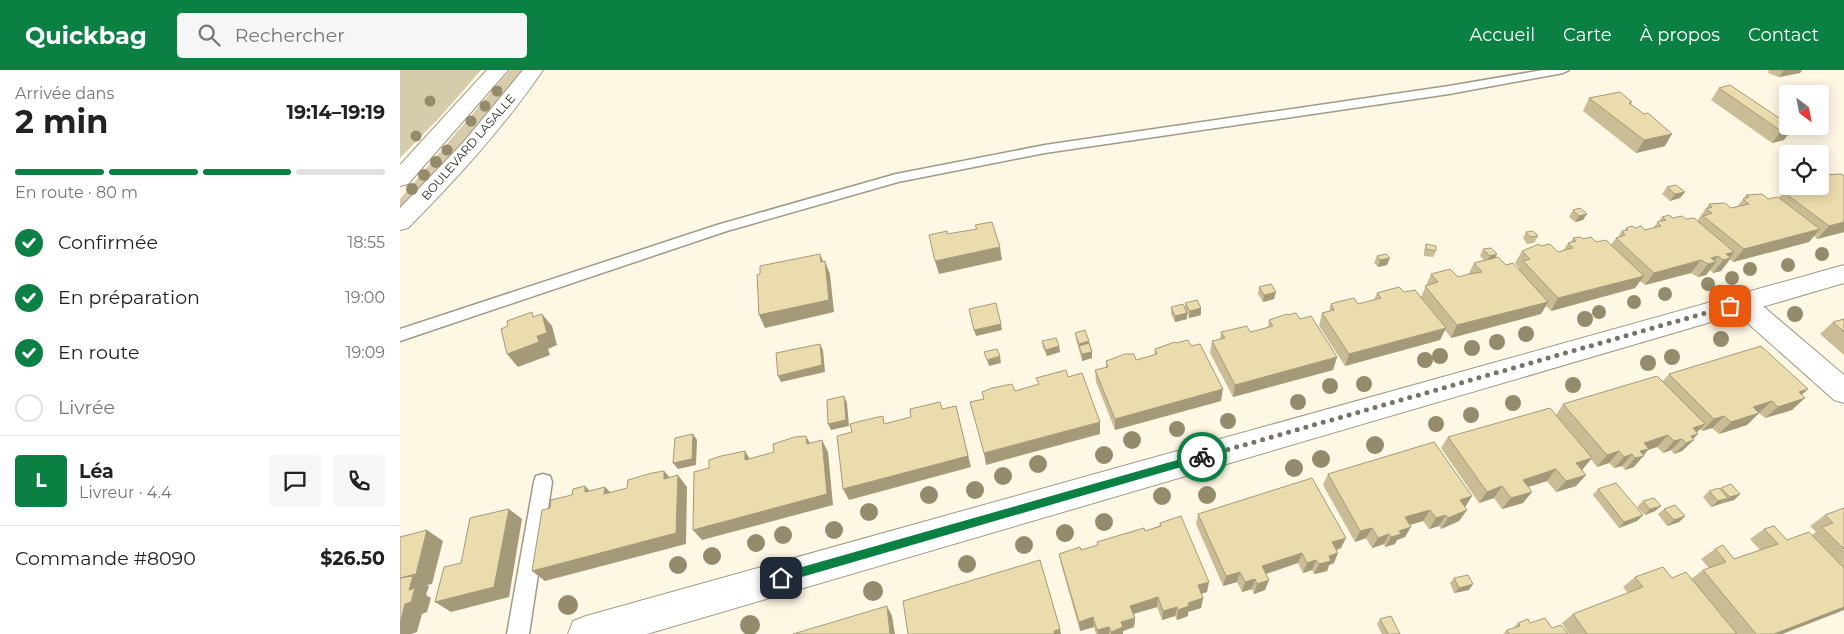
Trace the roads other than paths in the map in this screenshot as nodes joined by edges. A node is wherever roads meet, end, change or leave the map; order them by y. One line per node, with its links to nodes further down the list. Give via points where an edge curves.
1 (498, 70): 4 (street, BOULEVARD LASALLE)
2 (533, 70): 5 (street, BOULEVARD LASALLE, via 499,114)
3 (1563, 70): 8 (lane, via 1045,149 896,178 722,228)
4 (400, 180)
5 (400, 222)
6 (1844, 274): 7 (street)
7 (1742, 303): 9 (street); 12 (street)
8 (400, 335)
9 (1844, 392)
10 (543, 482): 11 (lane)
11 (518, 634)
12 (586, 634)

